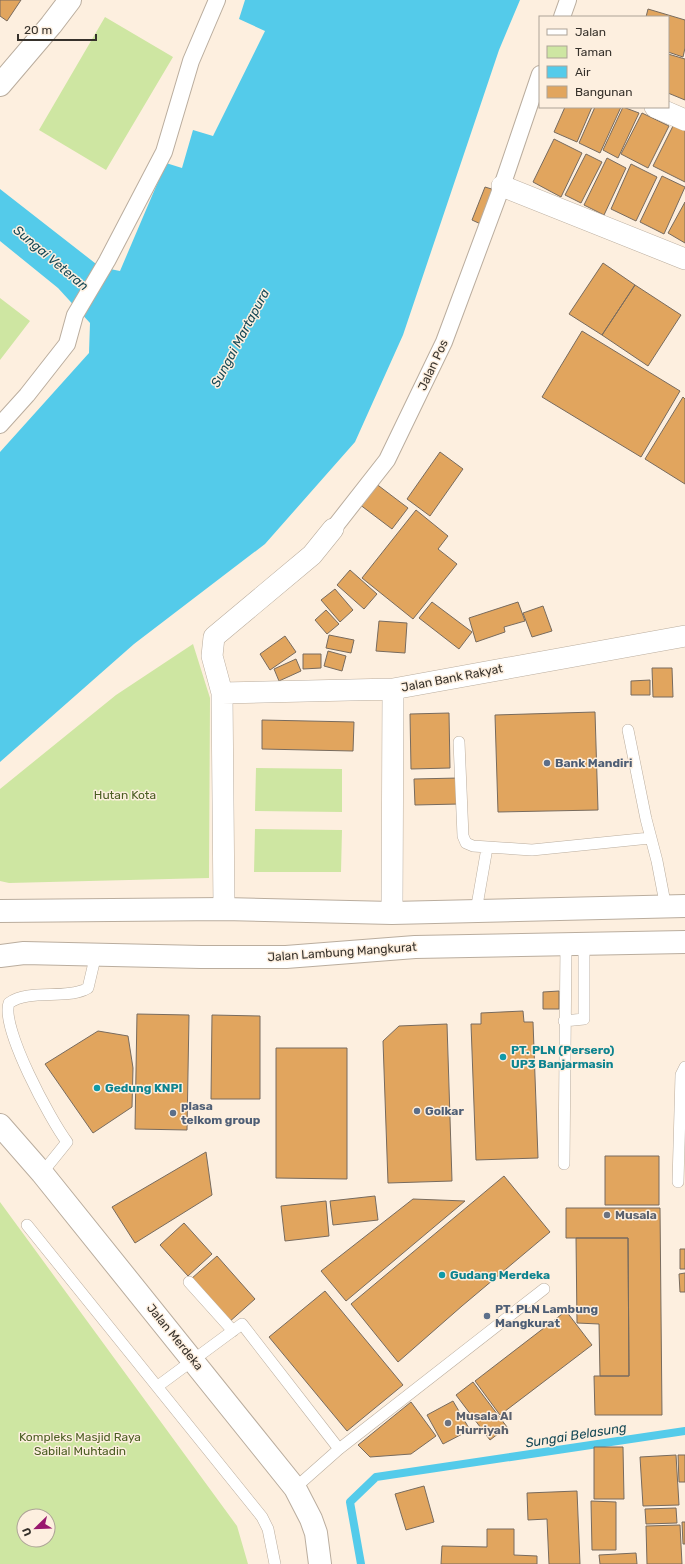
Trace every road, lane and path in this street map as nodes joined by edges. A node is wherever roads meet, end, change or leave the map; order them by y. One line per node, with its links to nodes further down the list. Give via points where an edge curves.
1 (70, 0): 6 (main road)
2 (216, 0): 11 (street, via 191,61 164,152 107,261 75,315 67,344)
3 (568, 0): 4 (street)
4 (562, 16)
5 (539, 77): 9 (street, Jalan Pos)
6 (0, 85)
7 (657, 108): 8 (street)
8 (685, 120)
9 (502, 186): 10 (street); 12 (street, Jalan Pos, via 444,342 387,460)
10 (685, 259)
11 (0, 425)
12 (333, 529): 15 (street, via 312,555 214,637 212,656)
13 (685, 636): 14 (street, Jalan Bank Rakyat)
14 (393, 689): 15 (street); 25 (street, Jalan Bank Rakyat)
15 (222, 692): 21 (street)
16 (628, 730): 18 (lane)
17 (459, 742): 19 (lane, via 463,836 468,845)
18 (650, 838): 19 (lane, via 532,850); 20 (lane)
19 (488, 848): 24 (lane)
20 (675, 907): 22 (main road)
21 (224, 909): 23 (main road); 25 (main road)
22 (545, 910): 24 (main road); 27 (main road)
23 (0, 911)
24 (476, 911): 25 (main road)
25 (392, 913)
26 (685, 942): 27 (main road, Jalan Lambung Mangkurat)
27 (566, 944): 28 (main road, Jalan Lambung Mangkurat, via 415,947 286,957); 30 (lane); 30 (lane, via 584,1019)
28 (96, 954): 29 (main road, Jalan Lambung Mangkurat, via 24,952); 34 (lane, via 88,988 21,998 8,1003 2,1020 6,1045 16,1067 67,1142)
29 (0, 956)
30 (564, 1021): 33 (lane)
31 (685, 1067): 35 (lane, via 680,1075)
32 (0, 1125): 34 (main road, Jalan Merdeka)
33 (564, 1164)
34 (42, 1173): 40 (main road, Jalan Merdeka)
35 (678, 1182)
36 (27, 1225): 41 (lane)
37 (189, 1282): 39 (lane)
38 (544, 1289): 42 (lane)
39 (233, 1331): 40 (lane); 42 (lane, via 242,1324)
40 (194, 1360): 41 (lane); 43 (main road, Jalan Merdeka)
41 (158, 1386): 44 (lane, via 262,1517 268,1529)
42 (339, 1448): 43 (lane)
43 (295, 1488): 45 (main road, Jalan Merdeka, via 316,1533)
44 (275, 1564)
45 (320, 1564)

